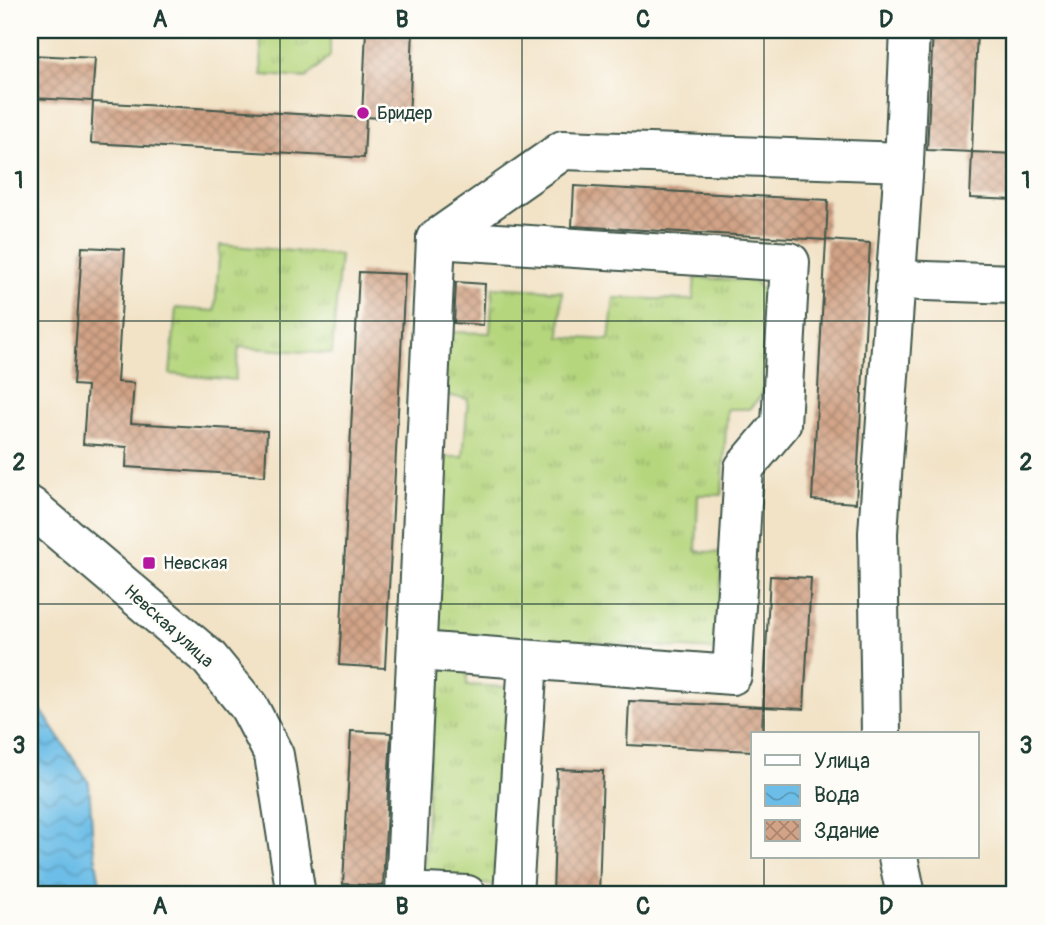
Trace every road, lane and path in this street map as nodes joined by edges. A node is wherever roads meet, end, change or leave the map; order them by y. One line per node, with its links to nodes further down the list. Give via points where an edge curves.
1 (910, 30): 2 (street)
2 (904, 162): 3 (street, via 563,150); 4 (street)
3 (436, 239): 7 (street); 8 (street, via 790,262 781,424 744,468 732,675)
4 (896, 280): 5 (street); 9 (street, via 878,533)
5 (1015, 284)
6 (30, 506): 11 (street, Невская улица, via 209,658 249,707 274,755)
7 (418, 651): 8 (street); 12 (street, via 405,892)
8 (528, 660): 13 (street)
9 (881, 732)
10 (898, 858): 14 (street)
11 (296, 895)
12 (467, 895)
13 (513, 895)
14 (906, 895)

